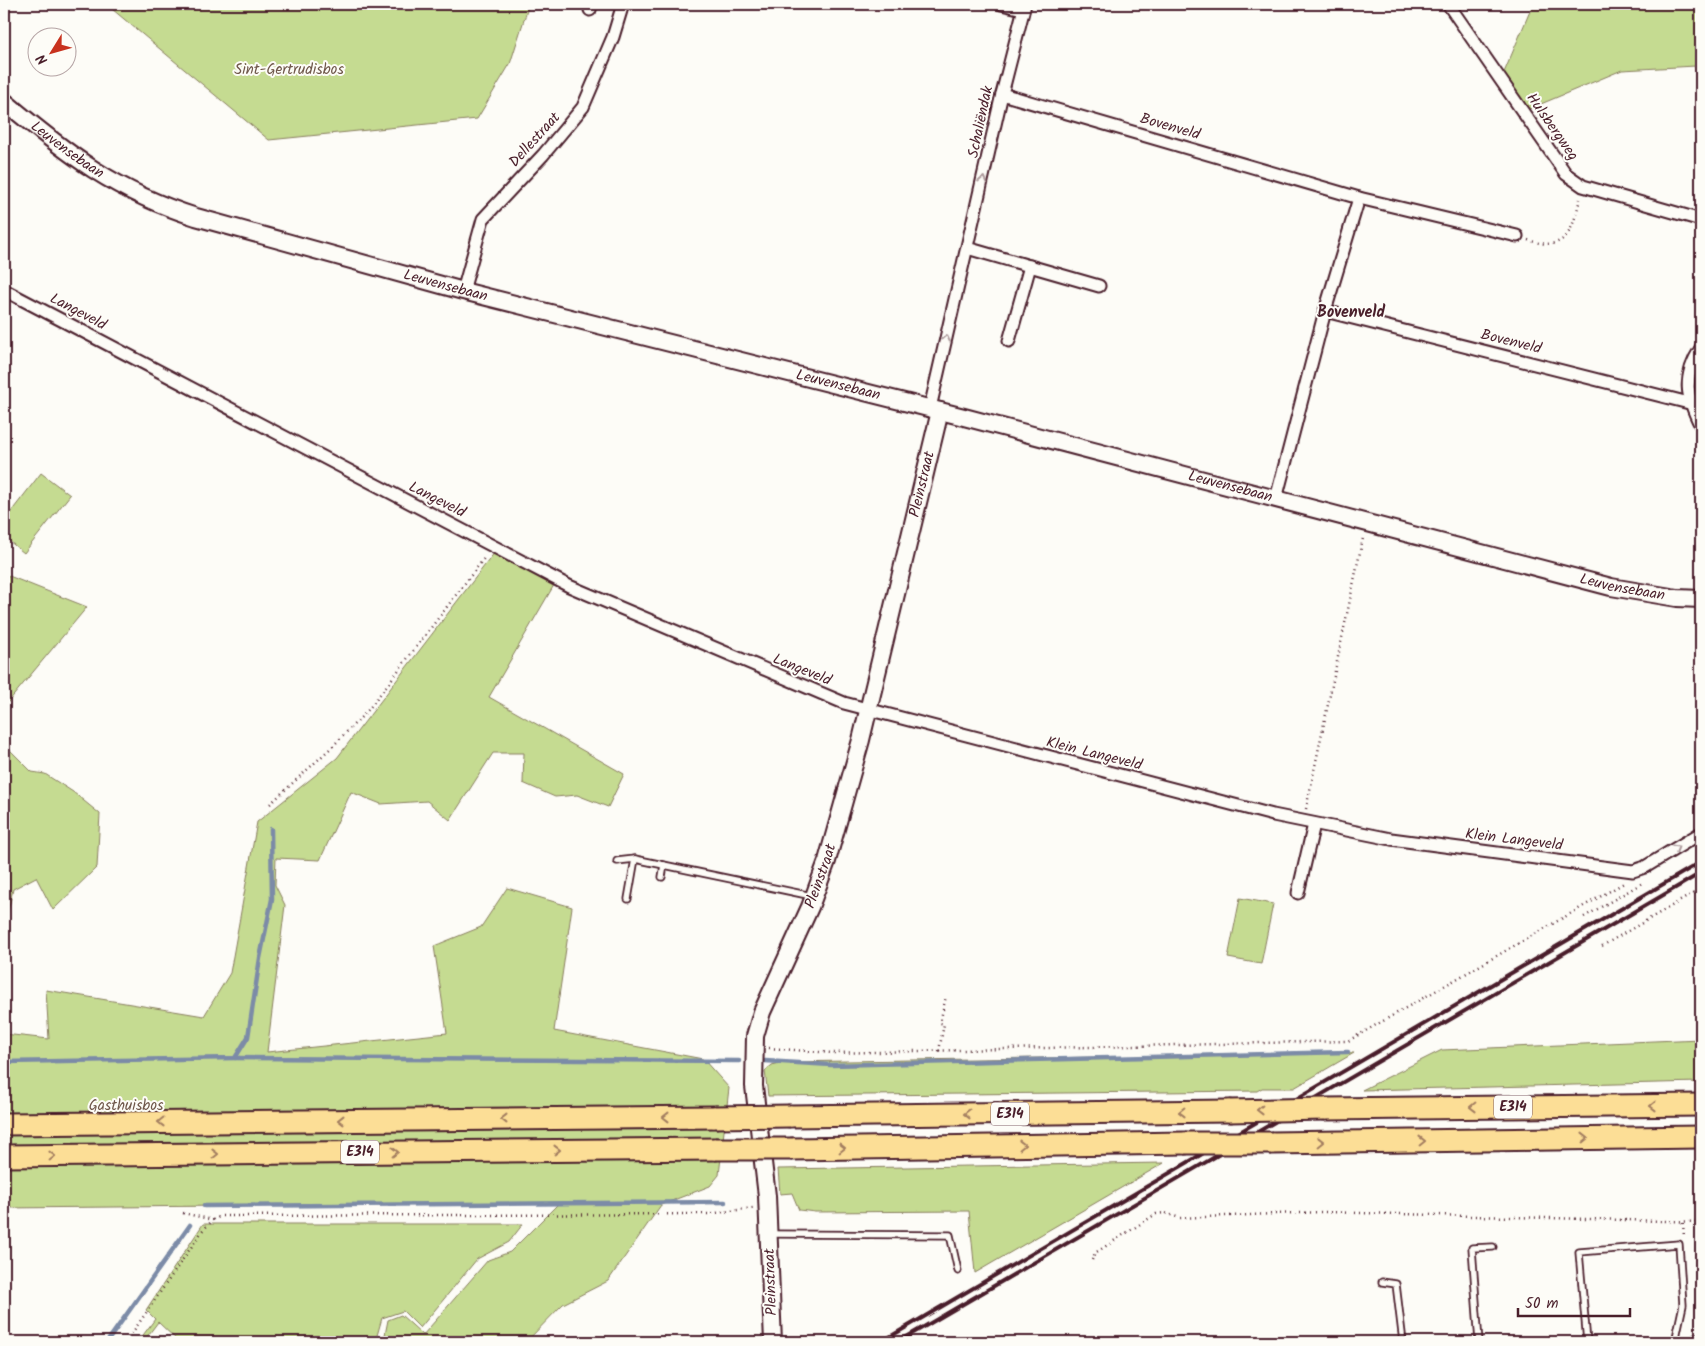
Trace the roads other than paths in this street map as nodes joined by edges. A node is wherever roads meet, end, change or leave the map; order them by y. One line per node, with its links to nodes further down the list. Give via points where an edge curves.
1 (623, 4): 14 (street, Dellestraat, via 584,107 483,219)
2 (1001, 4): 4 (street)
3 (1448, 4): 8 (street, Hulsbergweg, via 1566,174 1583,186)
4 (1024, 6): 5 (street, Schaliëndak)
5 (1002, 94): 7 (street, Bovenveld); 10 (street, Schaliëndak, one-way to 5)
6 (4, 100): 14 (street, Leuvensebaan, via 103,177 161,206)
7 (1359, 198): 9 (street, Bovenveld); 15 (street)
8 (1701, 220)
9 (1517, 236)
10 (967, 248): 11 (street); 19 (street, Schaliëndak, one-way to 10)
11 (1030, 266): 12 (street); 16 (street)
12 (1099, 286)
13 (4, 290): 23 (street, Langeveld, via 569,586 718,651)
14 (464, 291): 19 (street, Leuvensebaan)
15 (1325, 311): 18 (street, Bovenveld); 21 (street)
16 (1009, 341)
17 (1701, 348): 18 (street, via 1692,362 1688,378)
18 (1689, 403): 20 (street)
19 (935, 409): 21 (street, Leuvensebaan); 23 (street, Pleinstraat)
20 (1701, 426)
21 (1276, 500): 22 (street, Leuvensebaan, via 1611,587)
22 (1701, 599)
23 (868, 710): 24 (street, Klein Langeveld); 31 (street, Pleinstraat, via 830,853)
24 (1314, 824): 25 (street, Klein Langeveld, one-way to 25, via 1391,839 1642,873); 30 (street)
25 (1701, 833)
26 (635, 859): 27 (lane); 28 (lane); 32 (lane)
27 (617, 861)
28 (664, 865): 29 (lane); 31 (lane)
29 (662, 877)
30 (1298, 893)
31 (814, 897): 37 (street, Pleinstraat, via 765,1006 755,1036 754,1086)
32 (628, 899)
33 (1701, 1105): 34 (highway, E314, one-way to 34, bridge)
34 (4, 1124)
35 (1701, 1137): 36 (highway, E314, one-way to 35, bridge)
36 (4, 1156)
37 (769, 1234): 39 (lane, via 950,1235); 42 (street, Pleinstraat)
38 (1493, 1247): 44 (lane, via 1472,1248)
39 (958, 1271)
40 (1382, 1282): 43 (lane, via 1396,1284)
41 (1701, 1336): 47 (lane)
42 (773, 1342)
43 (1403, 1342)
44 (1478, 1342)
45 (1587, 1342): 46 (lane, via 1579,1252 1678,1244 1683,1305)
46 (1675, 1342)
47 (1687, 1342)

